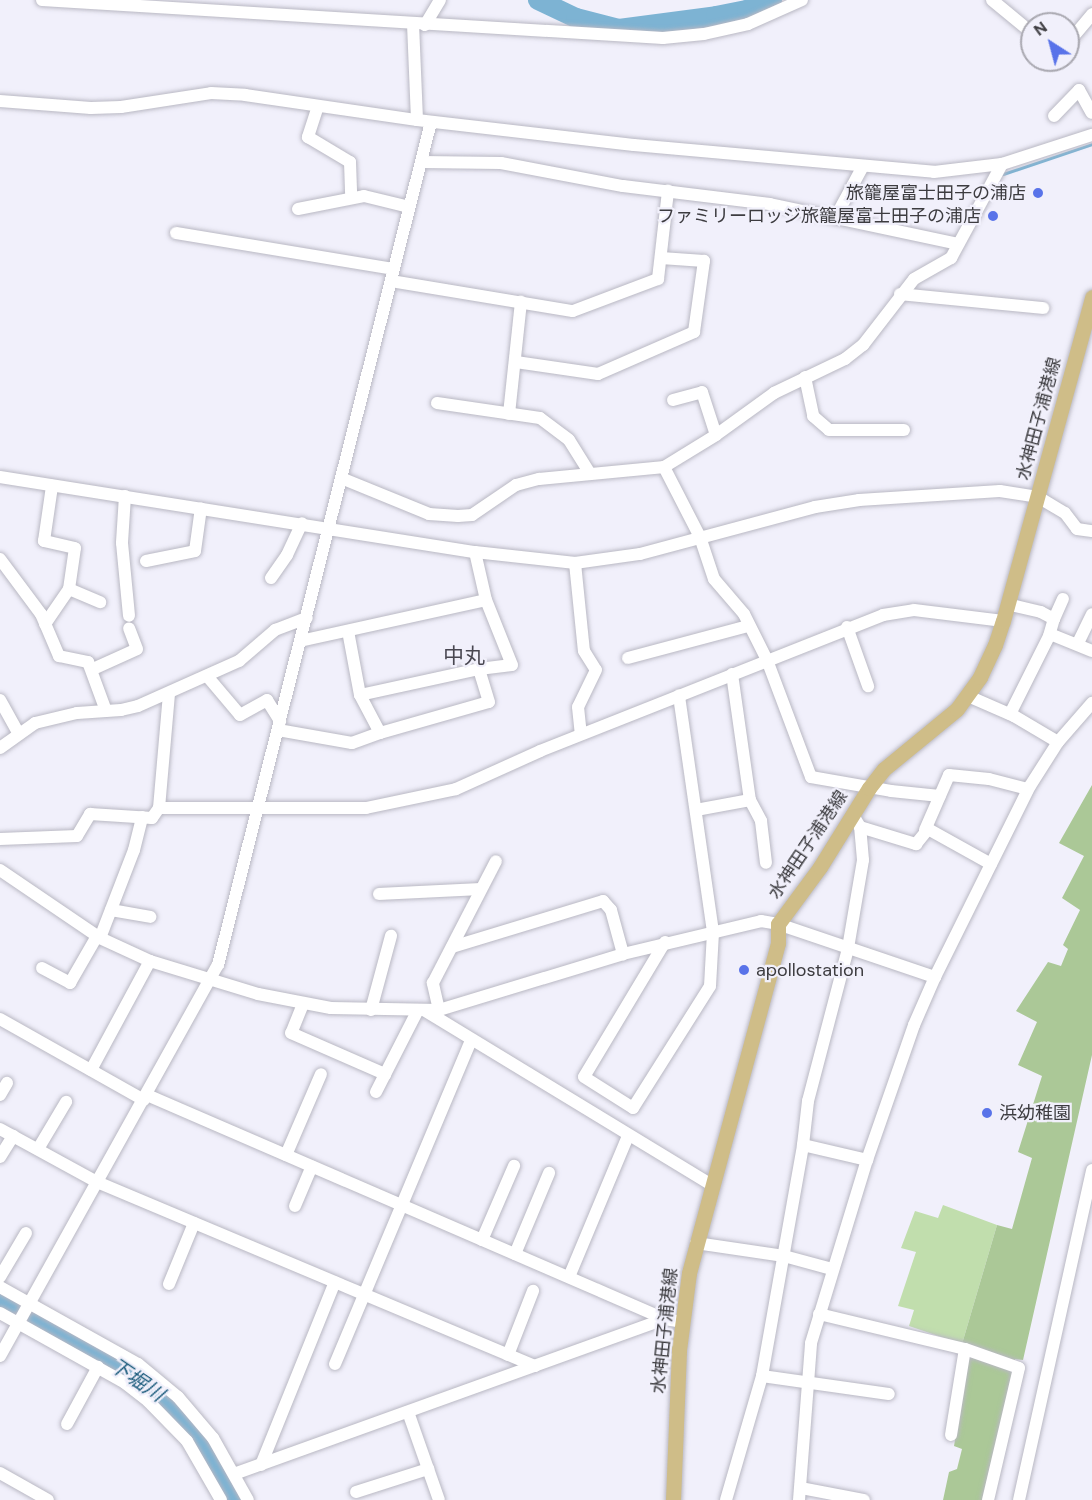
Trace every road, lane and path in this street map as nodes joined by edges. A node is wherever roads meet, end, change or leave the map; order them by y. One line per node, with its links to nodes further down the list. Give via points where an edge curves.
1 (42, 0): 7 (street)
2 (440, 0): 7 (street)
3 (802, 0): 7 (street, via 748,24 663,38)
4 (992, 0): 6 (street)
5 (1091, 18): 8 (street)
6 (1020, 23)
7 (419, 25): 13 (street)
8 (1080, 30)
9 (0, 101): 10 (street, via 121,107 211,93 245,94)
10 (318, 106): 13 (street); 20 (street, via 308,137 350,162)
11 (1092, 113): 12 (street, via 1079,90)
12 (1054, 116)
13 (417, 120): 14 (street)
14 (431, 122): 16 (street); 18 (street)
15 (1092, 135): 17 (street)
16 (422, 162): 19 (street, via 501,163); 21 (street)
17 (1002, 164): 18 (street, via 934,172); 25 (street)
18 (862, 166): 23 (street)
19 (668, 191): 23 (street, via 770,204); 26 (street)
20 (351, 197): 21 (street); 22 (street)
21 (410, 207): 27 (street)
22 (298, 209)
23 (835, 218): 25 (street)
24 (176, 233): 27 (street)
25 (958, 244): 28 (street, via 951,258 914,279)
26 (661, 258): 30 (street, via 658,279 573,311); 32 (street, via 704,261 694,332 598,374)
27 (392, 275): 30 (street); 42 (street)
28 (900, 294): 31 (street); 33 (street, via 863,345 845,359)
29 (1092, 297): 45 (main road, 水神田子浦港線)
30 (521, 303): 32 (street)
31 (1043, 308)
32 (516, 362): 36 (street)
33 (805, 377): 37 (street, via 813,416 829,430); 38 (street, via 774,393)
34 (673, 400): 38 (street, via 702,392)
35 (437, 404): 36 (street)
36 (509, 414): 40 (street, via 540,418 556,428 569,440)
37 (904, 430)
38 (716, 435): 39 (street)
39 (664, 467): 40 (street); 50 (street)
40 (590, 474): 42 (street, via 539,478 516,485 472,515 458,516 429,514)
41 (0, 477): 43 (street)
42 (341, 478): 48 (street)
43 (52, 486): 44 (street); 56 (street, via 44,541 75,548)
44 (125, 496): 46 (street); 75 (street, via 122,543 129,622 137,649)
45 (1038, 497): 49 (street, via 1065,513 1077,529); 50 (street, via 1000,491 859,500 815,507); 64 (main road, 水神田子浦港線)
46 (201, 508): 47 (street); 53 (street, via 195,551)
47 (302, 524): 48 (street); 55 (street)
48 (328, 528): 51 (street); 62 (street)
49 (1092, 531)
50 (700, 537): 54 (street, via 640,554); 66 (street, via 714,579 744,614)
51 (475, 552): 54 (street); 58 (street)
52 (0, 559): 65 (street)
53 (146, 561)
54 (575, 563): 91 (street, via 584,651 596,670 578,707)
55 (271, 578)
56 (69, 589): 59 (street); 65 (street)
57 (1063, 599): 63 (street)
58 (486, 600): 68 (street); 76 (street, via 512,665)
59 (100, 603)
60 (1014, 606): 63 (street)
61 (1092, 614): 71 (street)
62 (307, 618): 70 (street); 78 (street, via 275,630 239,662)
63 (1054, 619): 69 (street)
64 (1003, 621): 67 (street, via 914,610); 83 (main road, 水神田子浦港線)
65 (45, 624): 75 (street, via 59,656 88,662)
66 (748, 626): 73 (street); 74 (street)
67 (847, 627): 74 (street); 79 (street)
68 (348, 631): 70 (street); 81 (street)
69 (1050, 634): 71 (street); 87 (street)
70 (300, 641): 88 (street)
71 (1078, 644): 72 (street)
72 (1092, 651)
73 (628, 658)
74 (767, 660): 77 (street); 94 (street, via 811,777)
75 (93, 669): 86 (street)
76 (479, 669): 81 (street); 90 (street, via 489,702)
77 (732, 674): 82 (street); 97 (street)
78 (207, 676): 80 (street); 88 (street, via 240,715 267,700)
79 (868, 686)
80 (169, 693): 86 (street, via 138,706); 98 (street)
81 (360, 695): 90 (street)
82 (679, 695): 91 (street); 100 (street)
83 (968, 696): 87 (street); 94 (main road, 水神田子浦港線, via 884,769)
84 (0, 700): 89 (street)
85 (1092, 703): 92 (street)
86 (106, 711): 89 (street, via 35,723)
87 (1010, 714): 92 (street)
88 (279, 726): 90 (street, via 352,742); 99 (street)
89 (18, 733): 93 (street)
90 (380, 733)
91 (581, 734): 99 (street, via 456,789 366,808)
92 (1058, 742): 95 (street)
93 (0, 748)
94 (871, 786): 96 (street); 102 (main road, 水神田子浦港線)
95 (1028, 789): 96 (street, via 989,779 949,775); 107 (street)
96 (940, 796): 103 (street)
97 (750, 800): 100 (street); 106 (street, via 761,820)
98 (159, 808): 99 (street); 101 (street, via 152,818)
99 (258, 808): 124 (street)
100 (696, 810): 114 (street)
101 (142, 817): 104 (street, via 90,814 78,836); 111 (street)
102 (857, 821): 103 (street, via 916,844); 113 (main road, 水神田子浦港線); 119 (street, via 863,860)
103 (925, 830): 107 (street)
104 (0, 839)
105 (496, 861): 109 (street)
106 (766, 863)
107 (991, 864): 123 (street)
108 (0, 870): 116 (street)
109 (480, 889): 110 (street); 118 (street)
110 (379, 894)
111 (111, 910): 112 (street); 116 (street)
112 (150, 917)
113 (778, 924): 114 (street, via 761,921); 119 (street); 152 (main road, 水神田子浦港線, via 778,943)
114 (714, 932): 117 (street); 117 (street, via 710,986 633,1108 584,1077)
115 (391, 936): 126 (street)
116 (99, 937): 121 (street); 122 (street, via 70,983)
117 (665, 942): 120 (street)
118 (452, 947): 120 (street, via 603,901 611,910); 128 (street, via 432,983)
119 (848, 948): 123 (street); 142 (street, via 808,1101)
120 (623, 954): 128 (street)
121 (150, 961): 124 (street); 131 (street)
122 (42, 968)
123 (935, 977): 146 (street)
124 (212, 978): 125 (street); 137 (street)
125 (303, 1004): 126 (street); 133 (street, via 291,1033)
126 (371, 1010): 127 (street)
127 (421, 1010): 128 (street); 130 (street); 133 (street)
128 (439, 1010)
129 (0, 1019): 131 (street)
130 (471, 1040): 141 (street); 153 (street)
131 (91, 1070): 137 (street)
132 (321, 1074): 144 (street)
133 (385, 1074): 135 (street)
134 (7, 1083): 136 (street)
135 (376, 1092)
136 (0, 1095)
137 (146, 1098): 144 (street); 151 (street)
138 (66, 1102): 143 (street)
139 (0, 1129): 140 (street)
140 (13, 1136): 143 (street); 145 (street)
141 (628, 1136): 152 (street); 163 (street)
142 (803, 1144): 146 (street); 160 (street)
143 (38, 1149): 151 (street)
144 (286, 1155): 147 (street)
145 (0, 1156)
146 (867, 1160): 161 (street)
147 (312, 1166): 153 (street); 154 (street)
148 (514, 1166): 157 (street)
149 (1092, 1170): 201 (street)
150 (549, 1173): 159 (street)
151 (97, 1182): 155 (street); 169 (street)
152 (712, 1185): 158 (main road, 水神田子浦港線)
153 (402, 1205): 157 (street); 168 (street)
154 (295, 1206)
155 (195, 1223): 164 (street); 165 (street)
156 (26, 1233): 162 (street)
157 (482, 1240): 159 (street)
158 (696, 1243): 160 (street); 173 (main road, 水神田子浦港線)
159 (515, 1254): 163 (street)
160 (783, 1256): 161 (street); 181 (street)
161 (832, 1269): 171 (street)
162 (0, 1277)
163 (569, 1277): 172 (street)
164 (335, 1282): 168 (street); 187 (street)
165 (169, 1284)
166 (0, 1287): 169 (street)
167 (534, 1291): 176 (street)
168 (363, 1294): 176 (street); 178 (street)
169 (30, 1303): 174 (street); 190 (street, via 138,1364 160,1381 196,1416)
170 (0, 1313): 174 (street)
171 (819, 1314): 175 (street); 182 (street, via 811,1343)
172 (665, 1319): 173 (street); 179 (street)
173 (682, 1322): 197 (main road, 水神田子浦港線)
174 (19, 1323): 177 (street); 180 (street)
175 (964, 1349): 186 (street); 200 (street, via 1019,1368)
176 (508, 1355): 179 (street)
177 (0, 1356)
178 (335, 1364)
179 (535, 1366): 184 (street)
180 (98, 1367): 185 (street); 194 (street, via 125,1383 170,1421 187,1441)
181 (762, 1376): 182 (street); 198 (street)
182 (808, 1382): 183 (street); 192 (street)
183 (889, 1394)
184 (408, 1412): 187 (street); 188 (street)
185 (67, 1424)
186 (951, 1435)
187 (261, 1465): 190 (street)
188 (428, 1469): 191 (street); 196 (street)
189 (0, 1474): 193 (street)
190 (234, 1474): 195 (street)
191 (356, 1492)
192 (800, 1494): 199 (street)
193 (48, 1500)
194 (221, 1500)
195 (248, 1500)
196 (439, 1500)
197 (673, 1500)
198 (726, 1500)
199 (864, 1500)
200 (988, 1500)
201 (1019, 1500)

